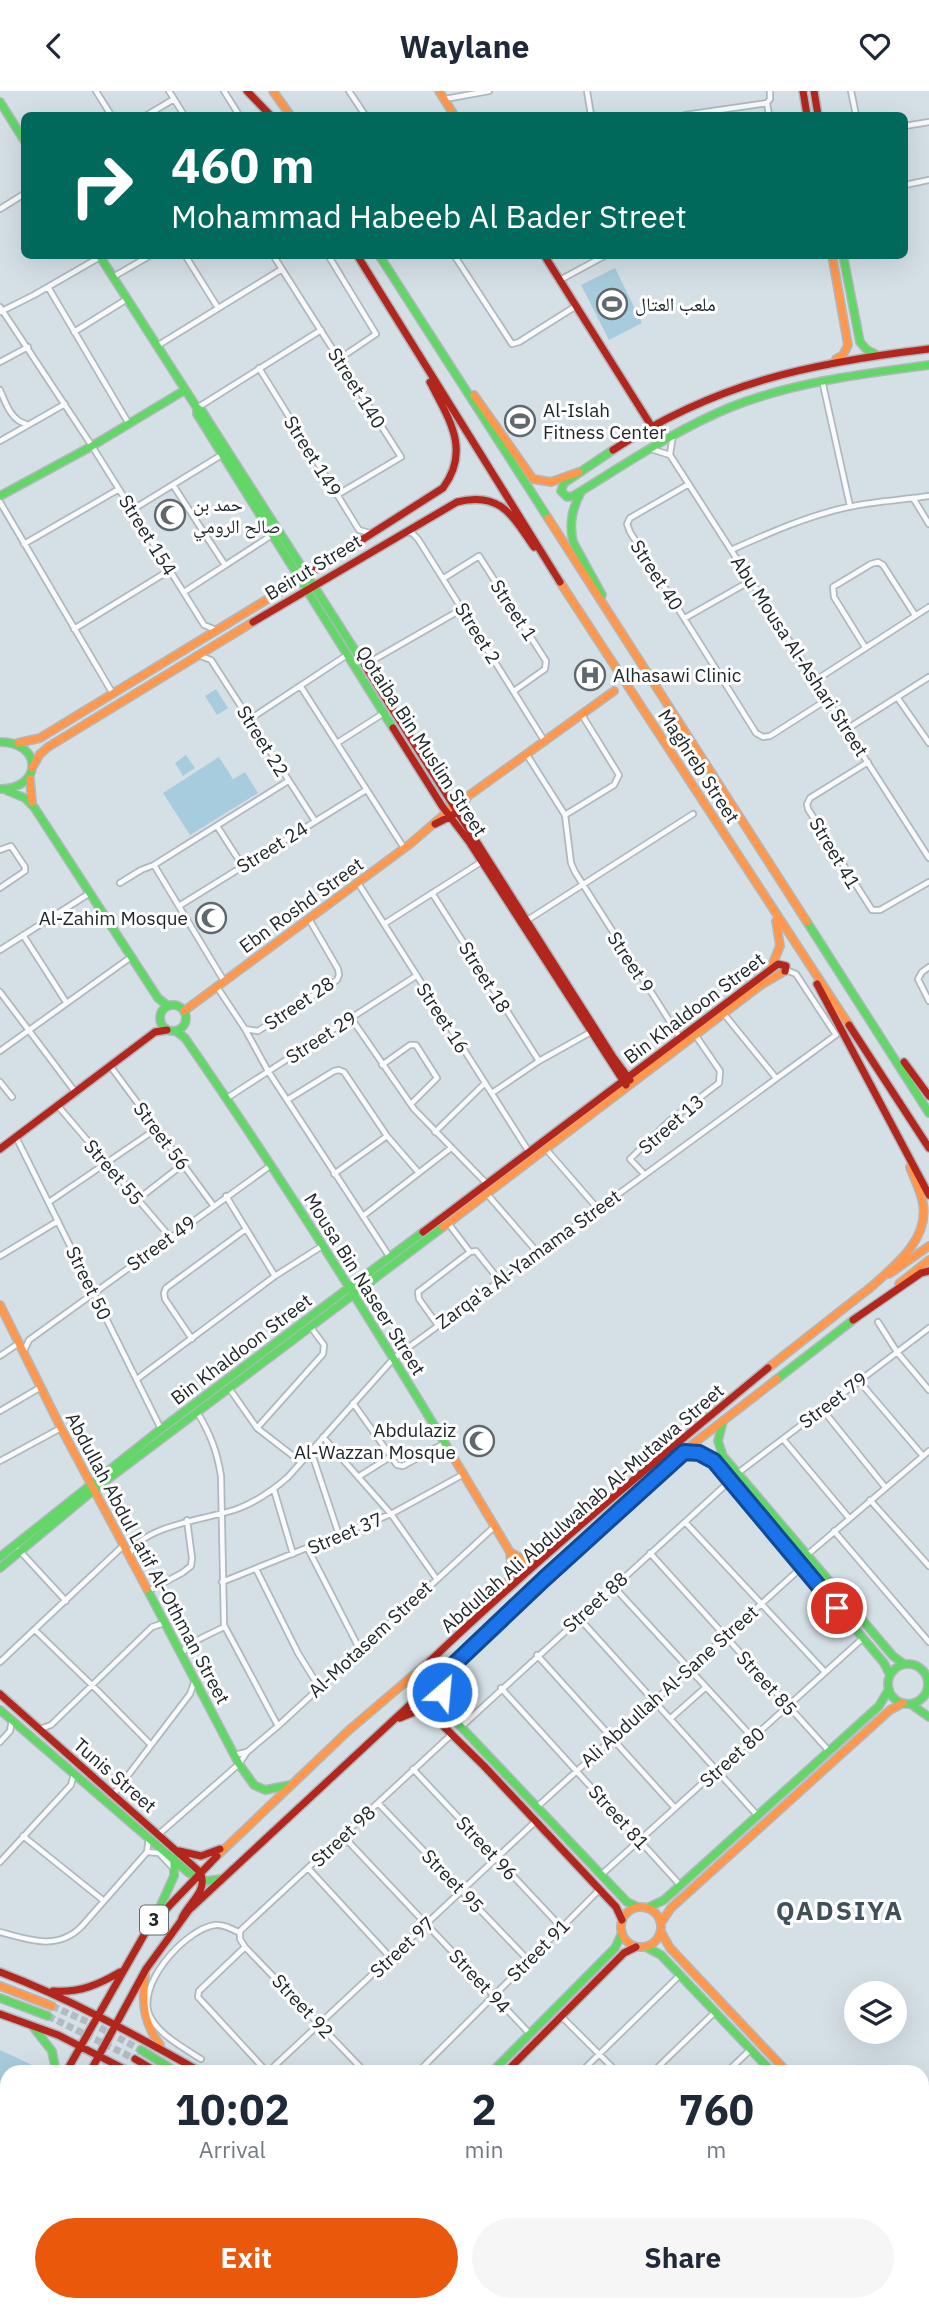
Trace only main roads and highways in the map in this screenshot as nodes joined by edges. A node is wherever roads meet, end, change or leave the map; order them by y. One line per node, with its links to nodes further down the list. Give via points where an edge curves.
1 (247, 91): 8 (main road)
2 (256, 91): 9 (main road)
3 (275, 91): 10 (main road)
4 (439, 91): 11 (main road)
5 (803, 91): 12 (main road)
6 (814, 91): 13 (main road)
7 (0, 102): 14 (main road)
8 (268, 112)
9 (269, 112)
10 (289, 112)
11 (452, 112)
12 (806, 112)
13 (818, 112)
14 (21, 135)
15 (101, 259): 34 (main road, Qotaiba Bin Muslim Street)
16 (359, 259): 28 (main road, Maghreb Street)
17 (382, 259): 25 (main road, Maghreb Street)
18 (547, 259): 37 (main road)
19 (833, 259): 22 (main road)
20 (844, 259): 21 (main road)
21 (848, 283): 22 (main road, via 842,288); 23 (main road)
22 (838, 285): 24 (main road)
23 (851, 297): 24 (main road); 27 (main road, via 860,342)
24 (841, 300): 29 (main road, via 848,345)
25 (435, 344): 38 (main road, via 533,479 554,483); 51 (main road, Maghreb Street)
26 (929, 349): 27 (main road)
27 (877, 355): 29 (main road)
28 (419, 358): 42 (main road, Beirut Street, via 456,435 458,453 451,478 443,488); 50 (main road, Maghreb Street)
29 (833, 362): 31 (main road)
30 (929, 365): 33 (main road)
31 (802, 368): 32 (main road); 33 (main road, via 797,378)
32 (749, 383): 35 (main road, via 758,390); 37 (main road)
33 (803, 385): 35 (main road)
34 (185, 390): 36 (main road, Qotaiba Bin Muslim Street); 39 (main road, via 92,446)
35 (752, 399): 40 (main road, via 673,435)
36 (197, 408): 41 (main road, Qotaiba Bin Muslim Street); 41 (main road, Qotaiba Bin Muslim Street)
37 (652, 426): 38 (main road)
38 (579, 472): 40 (main road, via 561,491 567,497)
39 (1, 492)
40 (581, 492): 51 (main road, via 569,520 573,542)
41 (294, 562): 42 (main road); 43 (main road, Qotaiba Bin Muslim Street); 46 (main road)
42 (326, 563): 43 (main road, Beirut Street)
43 (304, 577): 45 (main road, Qotaiba Bin Muslim Street); 46 (main road, Beirut Street)
44 (326, 577): 45 (main road, Beirut Street); 49 (main road, via 321,590); 50 (main road, Beirut Street, via 457,502 495,500)
45 (310, 587): 47 (main road, Beirut Street); 48 (main road, Qotaiba Bin Muslim Street); 49 (main road, Qotaiba Bin Muslim Street)
46 (287, 588): 52 (main road, Beirut Street)
47 (292, 597): 48 (main road); 53 (main road, Beirut Street)
48 (314, 601): 63 (main road, Qotaiba Bin Muslim Street)
49 (324, 602): 63 (main road, Qotaiba Bin Muslim Street)
50 (586, 619): 64 (main road, Maghreb Street)
51 (626, 641): 68 (main road, Maghreb Street)
52 (156, 668): 53 (main road); 55 (main road, Beirut Street)
53 (161, 677): 56 (main road, Beirut Street)
54 (614, 691): 63 (main road, Ebn Roshd Street)
55 (109, 696): 56 (main road, via 71,724); 59 (main road, Beirut Street, via 40,738)
56 (74, 731): 60 (main road, Beirut Street, via 42,752)
57 (0, 736): 58 (main road)
58 (4, 741): 59 (main road)
59 (18, 743): 60 (main road, via 28,751)
60 (31, 772): 61 (main road, Beirut Street, via 23,785); 62 (main road)
61 (3, 790): 62 (main road, via 25,798)
62 (34, 807): 69 (main road)
63 (451, 812): 65 (main road, Qotaiba Bin Muslim Street); 65 (main road, Qotaiba Bin Muslim Street); 71 (main road, Ebn Roshd Street)
64 (762, 893): 66 (main road, Maghreb Street); 67 (main road, via 782,944)
65 (523, 922): 77 (main road, Qotaiba Bin Muslim Street); 77 (main road, Qotaiba Bin Muslim Street)
66 (806, 959): 80 (main road); 81 (main road, Maghreb Street)
67 (770, 970): 77 (main road, Bin Khaldoon Street); 77 (main road, Bin Khaldoon Street, via 786,966)
68 (854, 992): 78 (main road); 79 (main road, Maghreb Street)
69 (159, 998): 70 (main road); 72 (main road)
70 (168, 1006): 71 (main road); 72 (main road)
71 (184, 1011): 74 (main road, via 186,1019)
72 (162, 1012): 73 (main road)
73 (160, 1021): 75 (main road); 76 (main road)
74 (179, 1028): 75 (main road); 88 (main road, Mousa Bin Naseer Street)
75 (167, 1030): 76 (main road)
76 (155, 1032): 82 (main road)
77 (628, 1083): 88 (main road, Bin Khaldoon Street, via 449,1223); 88 (main road, Bin Khaldoon Street, via 487,1184)
78 (929, 1096)
79 (929, 1113)
80 (897, 1134): 83 (main road); 87 (main road, via 923,1202 924,1220 918,1241)
81 (929, 1148)
82 (0, 1149)
83 (929, 1195)
84 (929, 1246): 87 (main road, Abdullah Ali Abdulwahab Al-Mutawa Street / 3)
85 (929, 1261): 90 (main road, Abdullah Ali Abdulwahab Al-Mutawa Street / 3)
86 (929, 1271): 90 (main road)
87 (869, 1289): 101 (main road, Abdullah Ali Abdulwahab Al-Mutawa Street / 3, via 633,1479)
88 (351, 1291): 95 (main road, Bin Khaldoon Street, via 229,1388); 95 (main road, Bin Khaldoon Street, via 161,1429); 100 (main road, Mousa Bin Naseer Street)
89 (0, 1305): 95 (main road, Abdullah Abdul Latif Al-Othman Street)
90 (853, 1320): 91 (main road, Abdullah Ali Abdulwahab Al-Mutawa Street / 3)
91 (723, 1421): 92 (main road, Abdullah Ali Abdulwahab Al-Mutawa Street / 3); 93 (main road, via 718,1441)
92 (684, 1452): 94 (main road); 112 (main road, Abdullah Ali Abdulwahab Al-Mutawa Street / 3)
93 (723, 1456): 94 (main road); 96 (main road)
94 (714, 1461): 97 (main road)
95 (93, 1486): 102 (main road, Bin Khaldoon Street); 103 (main road, Bin Khaldoon Street); 130 (main road, Abdullah Abdul Latif Al-Othman Street, via 251,1783 259,1789 275,1790)
96 (762, 1503): 97 (main road); 98 (main road)
97 (755, 1509): 99 (main road)
98 (773, 1515): 99 (main road); 104 (main road)
99 (765, 1520): 106 (main road)
100 (510, 1552): 101 (main road, via 524,1560); 105 (main road, via 512,1573)
101 (549, 1555): 105 (main road, Abdullah Ali Abdulwahab Al-Mutawa Street / 3)
102 (0, 1557)
103 (0, 1568)
104 (836, 1590): 106 (main road); 107 (main road)
105 (503, 1594): 130 (main road, Abdullah Ali Abdulwahab Al-Mutawa Street / 3)
106 (828, 1598): 108 (main road)
107 (847, 1602): 108 (main road); 110 (main road)
108 (837, 1608): 113 (main road)
109 (928, 1662): 111 (main road)
110 (904, 1664): 111 (main road); 113 (main road)
111 (919, 1666): 114 (main road)
112 (447, 1671): 122 (main road, via 442,1702); 124 (main road, Abdullah Ali Abdulwahab Al-Mutawa Street / 3)
113 (890, 1675): 115 (main road)
114 (929, 1680): 116 (main road)
115 (888, 1689): 118 (main road); 119 (main road)
116 (928, 1693): 119 (main road)
117 (0, 1694): 132 (main road, Tunis Street)
118 (883, 1702): 121 (main road, via 889,1703); 135 (main road)
119 (906, 1704): 121 (main road); 123 (main road)
120 (0, 1710): 131 (main road, Tunis Street)
121 (890, 1710): 138 (main road)
122 (447, 1712): 125 (main road, via 441,1713); 126 (main road)
123 (928, 1712)
124 (398, 1718): 125 (main road, via 421,1710); 145 (main road, Abdullah Ali Abdulwahab Al-Mutawa Street / 3)
125 (439, 1721): 127 (main road)
126 (492, 1758): 127 (main road); 128 (main road)
127 (484, 1766): 129 (main road)
128 (503, 1769): 129 (main road); 133 (main road)
129 (493, 1775): 136 (main road)
130 (294, 1784): 134 (main road, Abdullah Ali Abdulwahab Al-Mutawa Street / 3)
131 (100, 1795): 132 (main road, via 113,1803); 139 (main road, Tunis Street)
132 (116, 1797): 139 (main road, Tunis Street)
133 (571, 1843): 136 (main road); 137 (main road)
134 (230, 1845): 139 (main road, via 201,1856); 143 (main road, Abdullah Ali Abdulwahab Al-Mutawa Street / 3)
135 (723, 1846): 138 (main road); 140 (main road)
136 (563, 1849): 141 (main road)
137 (580, 1853): 141 (main road); 147 (main road, via 627,1902)
138 (731, 1853): 142 (main road)
139 (176, 1855): 143 (main road, Tunis Street); 144 (main road, Tunis Street); 149 (main road, via 175,1878)
140 (712, 1856): 142 (main road, via 718,1858); 148 (main road, via 662,1902)
141 (572, 1859): 151 (main road, via 617,1908)
142 (719, 1865): 152 (main road, via 669,1910)
143 (200, 1872): 144 (main road, Abdullah Ali Abdulwahab Al-Mutawa Street / 3); 146 (main road, Tunis Street)
144 (194, 1878): 146 (main road, Tunis Street); 149 (main road, Abdullah Ali Abdulwahab Al-Mutawa Street / 3)
145 (223, 1878): 146 (main road); 150 (main road, Abdullah Ali Abdulwahab Al-Mutawa Street / 3)
146 (205, 1882): 150 (main road)
147 (638, 1907): 148 (main road); 151 (main road)
148 (647, 1907): 152 (main road)
149 (155, 1918): 157 (main road, Abdullah Ali Abdulwahab Al-Mutawa Street / 3)
150 (182, 1918): 158 (main road, Abdullah Ali Abdulwahab Al-Mutawa Street / 3)
151 (622, 1920): 154 (main road)
152 (662, 1923): 153 (main road)
153 (661, 1932): 156 (main road, via 656,1942); 185 (main road, via 670,1948)
154 (622, 1933): 155 (main road); 173 (main road, via 615,1948)
155 (636, 1947): 156 (main road); 175 (main road, via 624,1953)
156 (646, 1947): 184 (main road, via 658,1953)
157 (124, 1969): 161 (main road, via 89,1989); 165 (main road, Abdullah Ali Abdulwahab Al-Mutawa Street / 3)
158 (146, 1969): 167 (main road, Abdullah Ali Abdulwahab Al-Mutawa Street / 3); 170 (main road, via 142,2014)
159 (0, 1972): 161 (main road)
160 (0, 1986): 163 (main road)
161 (49, 1991): 165 (main road)
162 (0, 1998): 166 (main road)
163 (52, 2005)
164 (0, 2014): 168 (main road)
165 (97, 2015): 167 (main road); 169 (main road, Abdullah Ali Abdulwahab Al-Mutawa Street / 3)
166 (48, 2016)
167 (115, 2023): 170 (main road); 172 (main road, 3)
168 (30, 2024): 169 (main road); 176 (main road, via 49,2046)
169 (80, 2045): 172 (main road); 177 (main road, Abdullah Ali Abdulwahab Al-Mutawa Street / 3)
170 (162, 2048): 182 (main road)
171 (141, 2050): 181 (main road)
172 (99, 2054): 178 (main road, 3); 179 (main road)
173 (506, 2058): 175 (main road); 183 (main road)
174 (135, 2059): 180 (main road)
175 (513, 2064)
176 (55, 2065)
177 (70, 2065)
178 (94, 2065)
179 (118, 2065)
180 (145, 2065)
181 (166, 2065)
182 (190, 2065)
183 (502, 2065)
184 (765, 2065)
185 (780, 2065)

